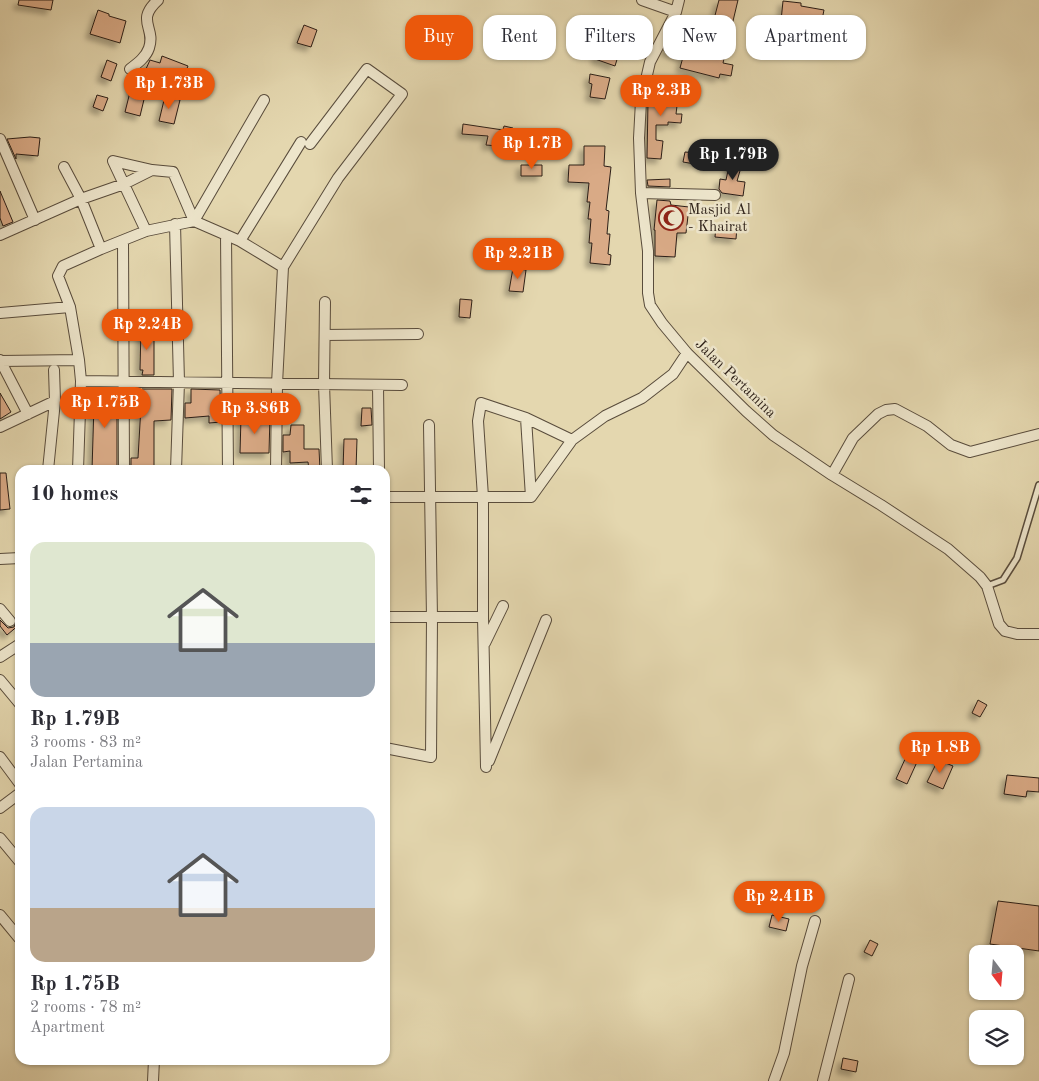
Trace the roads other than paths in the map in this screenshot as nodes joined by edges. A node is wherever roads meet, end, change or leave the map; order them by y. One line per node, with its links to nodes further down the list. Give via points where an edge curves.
1 (158, 0): 5 (street, via 146,17 149,47 145,56)
2 (642, 0): 4 (street)
3 (679, 0): 4 (street, Jalan Pertamina)
4 (676, 12): 11 (street, Jalan Pertamina, via 650,62 641,101)
5 (130, 69)
6 (264, 100): 15 (street)
7 (0, 139): 14 (street)
8 (64, 167): 13 (street)
9 (152, 170): 10 (street); 10 (street, via 113,161); 15 (street, via 173,172)
10 (124, 184): 13 (street); 17 (street)
11 (641, 193): 12 (street); 29 (street, Jalan Pertamina, via 650,305)
12 (715, 195)
13 (80, 200): 14 (street); 22 (street)
14 (35, 220): 18 (street)
15 (194, 221): 16 (street); 19 (street)
16 (175, 224): 17 (street); 35 (street)
17 (146, 231): 20 (street)
18 (0, 235)
19 (226, 235): 21 (street); 36 (street)
20 (124, 241): 22 (street); 34 (street)
21 (240, 241): 23 (street); 23 (street, via 305,143 367,69 402,94 338,178)
22 (100, 249): 25 (street, via 63,266 58,276)
23 (283, 267): 37 (street)
24 (325, 302): 28 (street)
25 (70, 307): 26 (street); 31 (street)
26 (0, 313)
27 (418, 334): 28 (street)
28 (325, 335): 38 (street)
29 (687, 353): 47 (street, via 673,374 642,398 605,416); 56 (street, Jalan Pertamina, via 773,435)
30 (0, 360): 31 (street); 42 (street)
31 (79, 360): 33 (street)
32 (54, 370): 41 (street)
33 (81, 381): 34 (street); 49 (street)
34 (123, 381): 35 (street); 50 (street)
35 (178, 382): 36 (street); 51 (street)
36 (227, 383): 37 (street); 52 (street)
37 (277, 384): 38 (street); 53 (street)
38 (324, 384): 39 (street); 54 (street)
39 (378, 385): 40 (street); 55 (street)
40 (402, 385)
41 (55, 401): 42 (street); 48 (street)
42 (28, 414): 45 (street)
43 (526, 418): 47 (street); 60 (street, via 480,403 478,421); 61 (street)
44 (429, 425): 59 (street)
45 (0, 427)
46 (1039, 434): 56 (street, via 970,452 951,445 927,426 895,409 886,410 853,438)
47 (572, 440): 61 (street)
48 (49, 465)
49 (78, 465)
50 (124, 465)
51 (176, 465)
52 (228, 465)
53 (276, 465)
54 (327, 465)
55 (379, 465)
56 (832, 476): 64 (street, Jalan Pertamina, via 948,549)
57 (1039, 485): 64 (lane, via 1017,558 1003,580)
58 (390, 497): 59 (street)
59 (429, 497): 60 (street); 69 (street)
60 (484, 497): 61 (street); 68 (street)
61 (531, 497)
62 (15, 558): 63 (street)
63 (0, 559)
64 (987, 586): 72 (street, Jalan Pertamina, via 999,624 1005,631)
65 (503, 606): 73 (street)
66 (0, 609): 71 (street)
67 (390, 617): 69 (street)
68 (483, 617): 69 (street); 73 (street)
69 (432, 618): 78 (street, via 431,757)
70 (546, 620): 73 (street, via 486,767)
71 (10, 621)
72 (1039, 634)
73 (484, 645)
74 (15, 647): 75 (street)
75 (0, 657)
76 (0, 680): 77 (street)
77 (15, 698)
78 (390, 749)
79 (0, 757): 80 (street)
80 (15, 777)
81 (15, 797): 82 (street)
82 (0, 808)
83 (0, 838): 84 (street)
84 (15, 856)
85 (0, 915): 87 (street)
86 (815, 922): 91 (street, via 802,966 784,1053)
87 (15, 933)
88 (849, 979): 92 (street)
89 (154, 1065): 90 (street)
90 (153, 1081)
91 (774, 1081)
92 (823, 1081)

